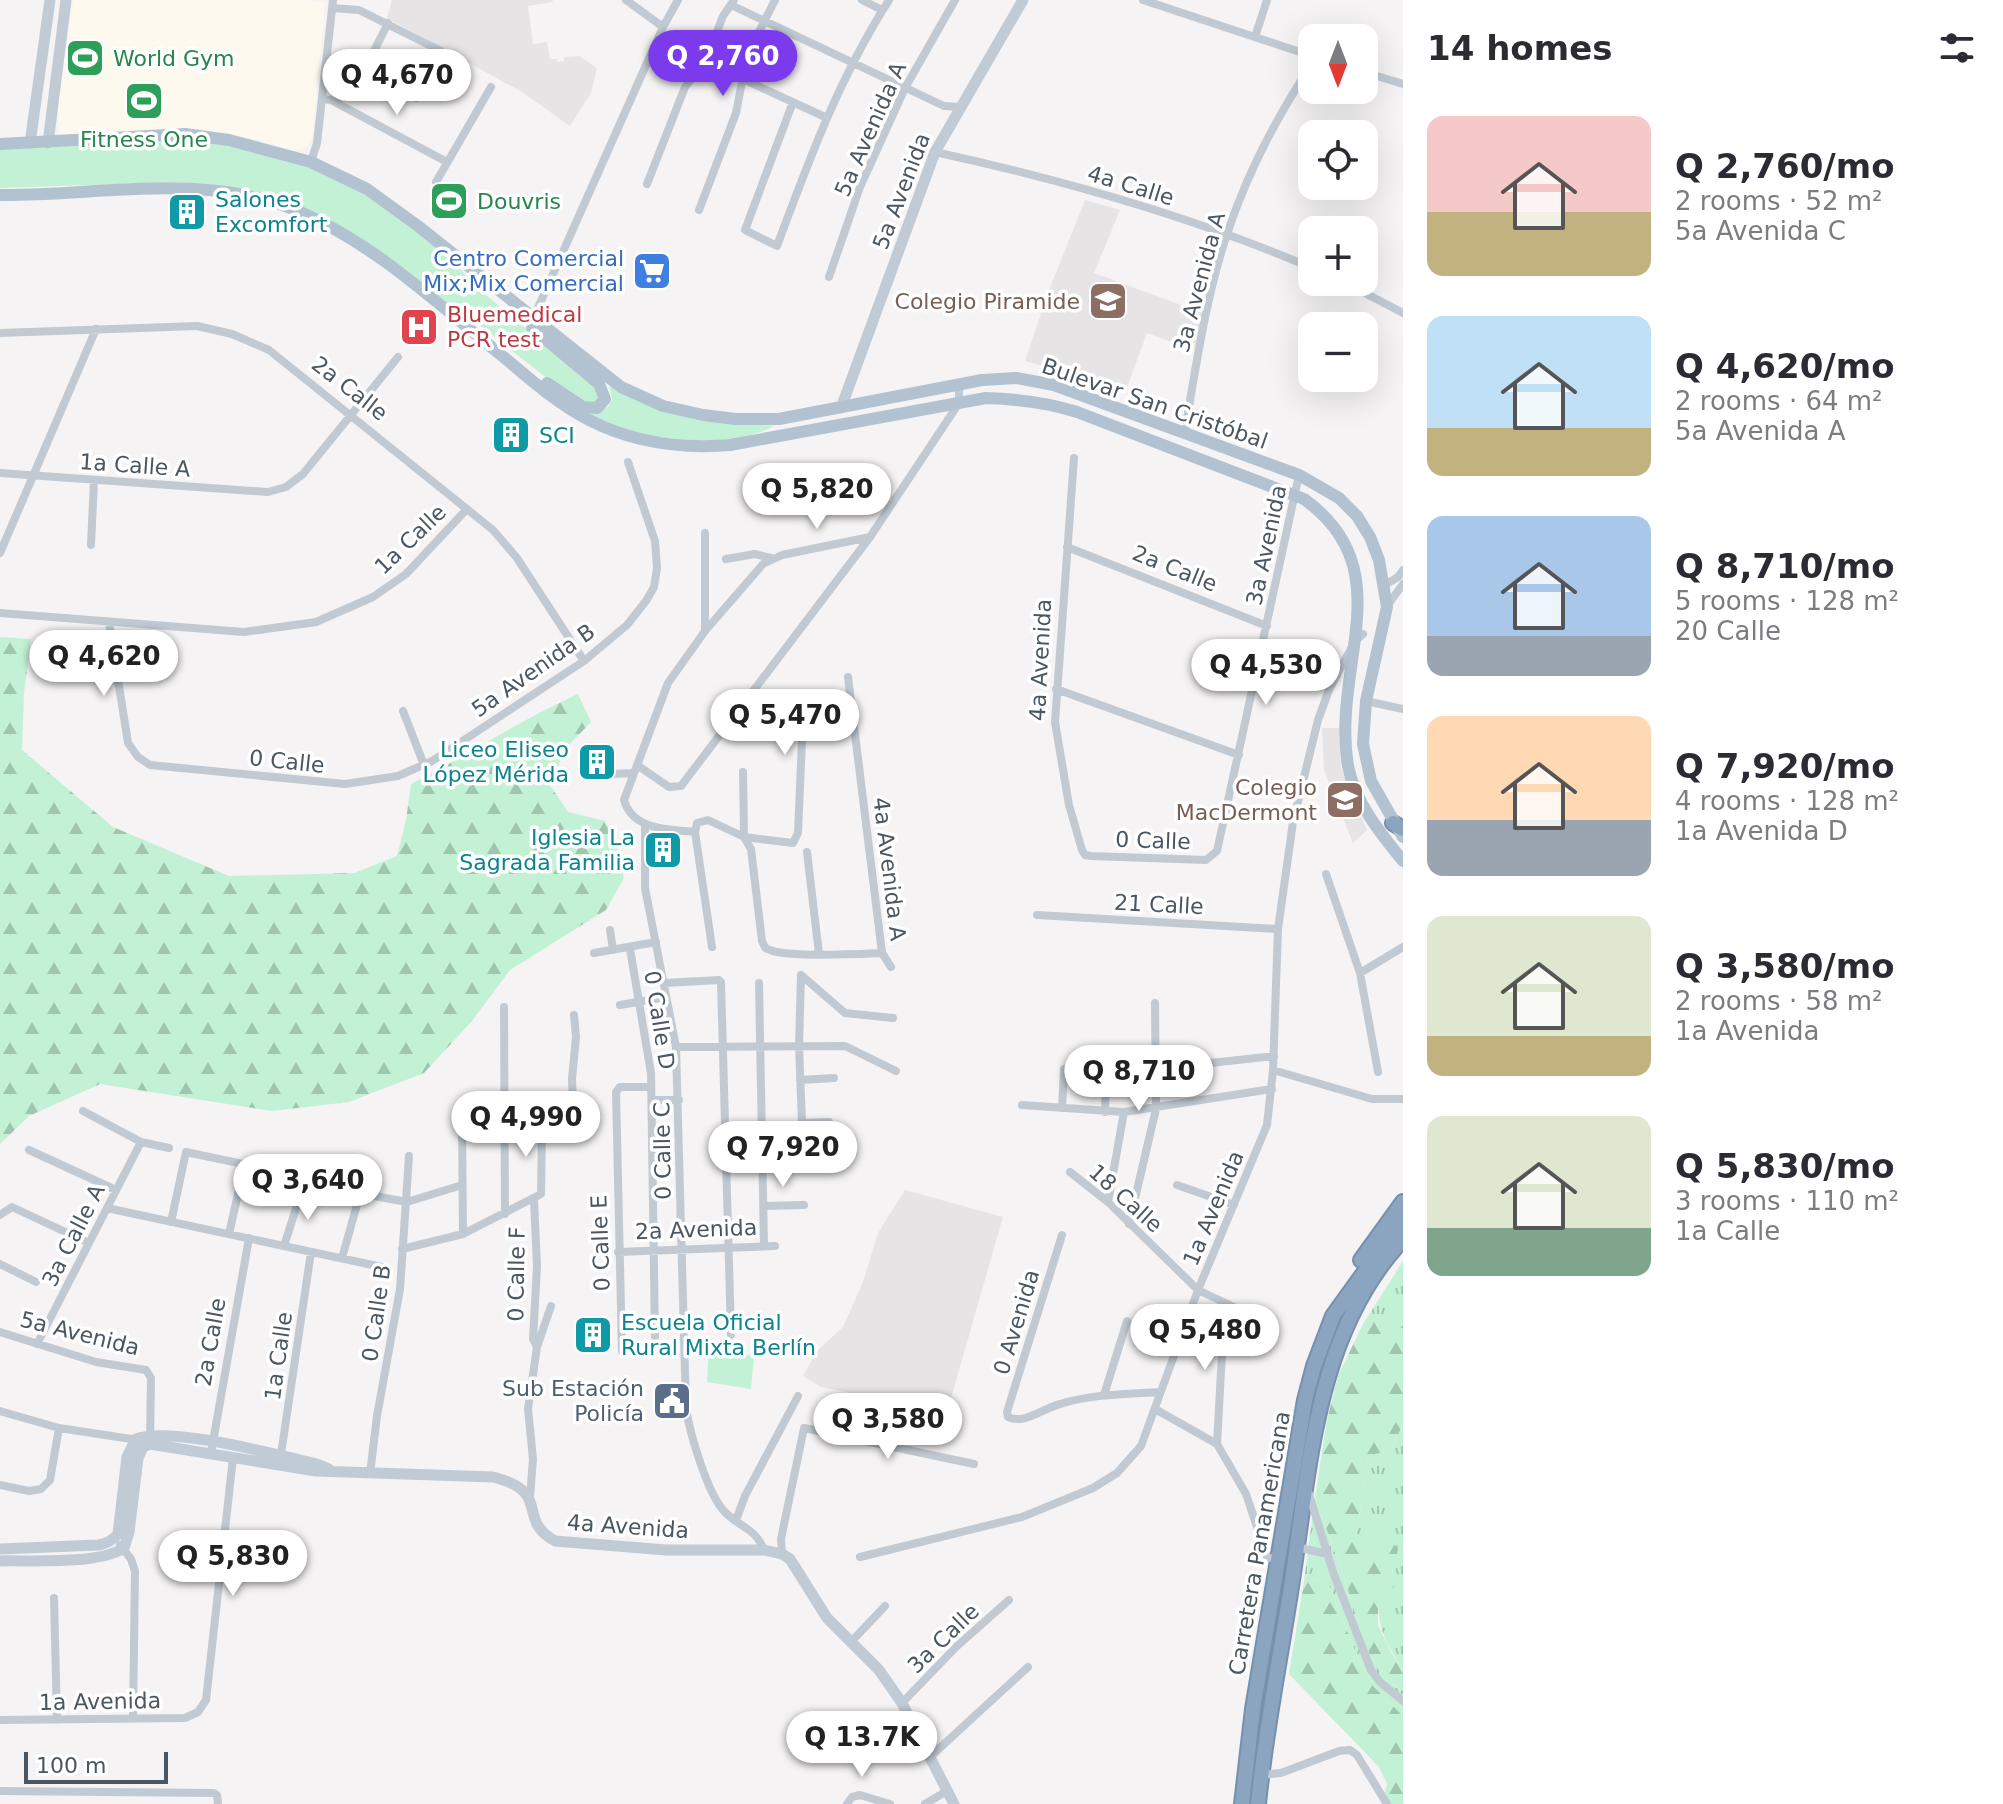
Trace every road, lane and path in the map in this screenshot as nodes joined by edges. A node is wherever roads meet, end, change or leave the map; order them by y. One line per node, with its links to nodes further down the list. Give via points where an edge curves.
1 (50, 0): 20 (street)
2 (66, 0): 22 (street)
3 (362, 0): 15 (street)
4 (626, 0): 19 (street)
5 (678, 0): 19 (street)
6 (775, 0): 17 (street)
7 (862, 0): 16 (street)
8 (889, 0): 16 (street)
9 (955, 0): 31 (street, 5a Avenida A)
10 (1023, 0): 35 (street, 5a Avenida)
11 (1143, 0): 21 (street)
12 (1267, 0): 21 (street)
13 (732, 2): 17 (street); 44 (street, via 704,65 685,87)
14 (332, 4): 15 (street); 33 (street)
15 (359, 10): 18 (street)
16 (882, 10): 24 (street)
17 (763, 21): 24 (street); 27 (street)
18 (388, 23): 25 (street); 32 (street, via 441,51)
19 (663, 27): 54 (street)
20 (46, 36): 22 (street); 37 (street)
21 (1255, 37): 23 (street)
22 (62, 38): 38 (street)
23 (1298, 51)
24 (852, 63): 31 (street); 36 (street)
25 (363, 73)
26 (1378, 76): 28 (street)
27 (743, 79): 34 (street); 46 (street, via 736,113)
28 (1403, 84)
29 (1298, 86): 47 (street, 3a Avenida A, via 1263,147)
30 (491, 87): 42 (street)
31 (905, 88): 35 (street, via 944,106); 50 (street, 5a Avenida A, via 860,187)
32 (416, 98)
33 (322, 99): 41 (street); 42 (street)
34 (793, 102): 36 (street); 36 (street, via 745,230 777,246)
35 (959, 107): 40 (street, 5a Avenida)
36 (825, 117)
37 (30, 143): 38 (main road, Bulevar San Cristóbal); 39 (main road, Bulevar San Cristóbal)
38 (48, 143): 41 (main road, Bulevar San Cristóbal, via 185,134)
39 (0, 144)
40 (935, 152): 47 (street, 4a Calle, via 1082,188); 60 (street, 5a Avenida)
41 (311, 162): 48 (main road, Bulevar San Cristóbal, via 367,189)
42 (447, 162): 43 (street)
43 (436, 182)
44 (647, 184)
45 (0, 195): 52 (main road, Bulevar San Cristóbal, via 184,188 239,193 299,211 350,238)
46 (699, 210)
47 (1227, 235): 49 (street, 4a Calle); 62 (street, 3a Avenida A)
48 (452, 253): 52 (main road, via 481,286 599,384 605,394 602,405 592,409 572,402); 54 (main road, Bulevar San Cristóbal)
49 (1298, 263)
50 (829, 277)
51 (1371, 296): 53 (street)
52 (441, 306): 63 (main road, Bulevar San Cristóbal, via 556,400 616,432 693,447)
53 (1403, 313)
54 (533, 319): 60 (main road, Bulevar San Cristóbal, via 621,387 663,406 762,420)
55 (96, 329): 56 (street, 2a Calle); 61 (street, 2a Calle, via 197,326 232,334 269,350); 68 (street)
56 (0, 333)
57 (398, 357): 61 (street)
58 (959, 383): 59 (street); 60 (main road, Bulevar San Cristóbal); 62 (main road, Bulevar San Cristóbal, via 1016,378 1054,385)
59 (959, 403): 63 (main road, Bulevar San Cristóbal); 70 (main road, Bulevar San Cristóbal, via 986,398 1048,403); 73 (street)
60 (841, 408): 63 (main road, via 834,419 786,428)
61 (353, 416): 69 (street, 1a Calle A, via 303,474 268,492); 71 (street, 2a Calle)
62 (1185, 431): 67 (main road, Bulevar San Cristóbal)
63 (762, 440)
64 (1074, 458): 75 (street, 4a Avenida)
65 (628, 462): 88 (street, 5a Avenida B, via 655,541 654,587 627,625)
66 (0, 473): 68 (street, 1a Calle A)
67 (1299, 475): 70 (street, 3a Avenida); 81 (main road, Bulevar San Cristóbal, via 1339,498 1357,516 1370,537)
68 (32, 476): 69 (street, 1a Calle A); 76 (street)
69 (94, 480): 74 (street)
70 (1294, 496): 85 (street, 3a Avenida); 87 (main road, Bulevar San Cristóbal, via 1323,510 1360,557 1369,599)
71 (467, 509): 84 (street, 1a Calle, via 406,574 373,597 316,622 244,632); 88 (street, 2a Calle, via 517,558)
72 (705, 533): 86 (street)
73 (870, 537): 77 (street); 97 (street, via 681,786 669,787)
74 (91, 545)
75 (1067, 547): 85 (street, 2a Calle); 90 (street, 4a Avenida)
76 (0, 553)
77 (771, 558): 78 (street, via 755,554); 86 (street)
78 (726, 559)
79 (1403, 570): 81 (street)
80 (1403, 584): 82 (street)
81 (1385, 585): 82 (main road, Bulevar San Cristóbal)
82 (1387, 607): 91 (main road, Bulevar San Cristóbal)
83 (0, 613): 84 (street, 1a Calle)
84 (109, 623): 96 (street, 0 Calle, via 128,743 150,765 345,784 398,776)
85 (1267, 626): 95 (street, 3a Avenida)
86 (705, 631): 97 (street, via 668,683)
87 (1363, 634): 108 (main road, Bulevar San Cristóbal, via 1345,725 1349,769 1369,816); 111 (street, 1a Avenida, via 1329,690 1318,720 1293,822)
88 (584, 661): 96 (street, 5a Avenida B)
89 (848, 677): 119 (street, 4a Avenida A)
90 (1056, 689): 95 (street); 106 (street, 4a Avenida, via 1055,722 1069,805 1082,850)
91 (1366, 701): 92 (street); 101 (main road, Bulevar San Cristóbal, via 1366,766)
92 (1403, 709)
93 (815, 710): 103 (street, via 803,717 798,833 793,843)
94 (403, 711): 96 (street)
95 (1239, 755): 107 (street, 3a Avenida)
96 (428, 763)
97 (635, 769): 99 (street); 100 (street, via 624,800 633,817)
98 (743, 772): 103 (street)
99 (588, 775)
100 (645, 825): 102 (street); 113 (street, 0 Calle C, via 645,888)
101 (1398, 826): 104 (main road, Bulevar San Cristóbal)
102 (695, 832): 103 (street, via 697,823 708,820); 114 (street)
103 (744, 837): 120 (street, via 751,849 766,948)
104 (1403, 837)
105 (807, 852): 120 (street)
106 (1091, 856): 107 (street, 0 Calle)
107 (1214, 856)
108 (1403, 861)
109 (1326, 874): 122 (street)
110 (1037, 915): 111 (street, 21 Calle)
111 (1278, 929): 136 (street, 1a Avenida)
112 (610, 930): 117 (street)
113 (656, 942): 116 (street); 123 (street, 0 Calle C)
114 (712, 947)
115 (1403, 947): 122 (street)
116 (630, 949): 117 (street); 126 (street, 0 Calle D)
117 (613, 950): 118 (street)
118 (594, 953)
119 (882, 953): 120 (street); 121 (street, 4a Avenida A)
120 (819, 954)
121 (891, 967)
122 (1360, 973): 141 (street)
123 (664, 983): 125 (street, 0 Calle C); 134 (street, via 721,981)
124 (759, 983): 135 (street)
125 (666, 997): 126 (street); 133 (street, 0 Calle C)
126 (640, 1002): 128 (street); 145 (street, 0 Calle D)
127 (1155, 1003): 152 (street)
128 (620, 1005)
129 (504, 1007): 180 (street)
130 (574, 1015): 171 (street, 0 Calle F, via 574,1127 542,1130)
131 (893, 1018): 132 (street, via 845,1013 801,975)
132 (799, 1046): 135 (street); 140 (street, via 845,1046); 144 (street)
133 (676, 1047): 134 (street); 149 (street, 0 Calle C)
134 (723, 1048): 135 (street); 193 (street)
135 (759, 1048): 163 (street)
136 (1274, 1056): 137 (street); 139 (street, 1a Avenida)
137 (1192, 1065)
138 (1064, 1069): 151 (street)
139 (1273, 1070): 146 (street, 1a Avenida); 147 (street, via 1372,1099)
140 (896, 1071)
141 (1378, 1072)
142 (1106, 1074): 154 (street)
143 (834, 1078): 144 (street)
144 (800, 1080): 157 (street, via 802,1123)
145 (651, 1087): 148 (street, 0 Calle D); 198 (street, 0 Calle E, via 620,1087 616,1092)
146 (1272, 1089): 152 (street); 176 (street, 1a Avenida, via 1267,1125)
147 (1403, 1099)
148 (652, 1100): 149 (street); 196 (street, 0 Calle D)
149 (679, 1100): 195 (street, 0 Calle C)
150 (1022, 1105): 151 (street)
151 (1062, 1108): 154 (street)
152 (1156, 1109): 155 (street); 183 (street)
153 (83, 1111): 158 (street)
154 (1105, 1112): 155 (street)
155 (1124, 1112): 173 (street)
156 (462, 1122): 167 (street)
157 (829, 1122)
158 (141, 1142): 159 (street); 169 (street, 3a Calle A)
159 (169, 1148)
160 (29, 1150): 169 (street)
161 (409, 1156): 172 (street, 0 Calle B)
162 (819, 1164): 163 (street)
163 (762, 1166): 177 (street)
164 (281, 1172): 182 (street, via 187,1152)
165 (1070, 1172): 173 (street, 18 Calle)
166 (240, 1185): 184 (street)
167 (462, 1185): 172 (street); 185 (street)
168 (1177, 1185): 176 (street)
169 (116, 1190): 178 (street, 3a Calle A)
170 (360, 1194): 172 (street); 190 (street, via 304,1183); 199 (street)
171 (537, 1196): 180 (street); 211 (street, 0 Calle F)
172 (407, 1202): 194 (street, 0 Calle B)
173 (1108, 1202): 183 (street, 18 Calle)
174 (1403, 1202): 204 (highway, via 1364,1254)
175 (804, 1205): 177 (street)
176 (1234, 1205): 203 (street, 1a Avenida)
177 (764, 1206): 191 (street)
178 (107, 1208): 182 (street); 189 (street, 3a Calle A)
179 (2, 1213): 189 (street, via 12,1207)
180 (505, 1214): 185 (street)
181 (1403, 1219): 204 (highway, Carretera Panamericana)
182 (171, 1222): 184 (street)
183 (1129, 1224): 203 (street, 18 Calle)
184 (229, 1234): 187 (street)
185 (463, 1234): 194 (street)
186 (1062, 1235): 214 (street, 0 Avenida, via 1007,1412 1010,1419 1022,1419)
187 (249, 1238): 190 (street); 221 (street, 2a Calle)
188 (1402, 1239): 227 (highway, Carretera Panamericana, via 1347,1322 1331,1362)
189 (89, 1243): 210 (street, 3a Calle A)
190 (284, 1246): 197 (street)
191 (764, 1246): 192 (street, 2a Avenida); 193 (street, 2a Avenida)
192 (775, 1246)
193 (729, 1248): 195 (street, 2a Avenida); 208 (street)
194 (402, 1249): 225 (street, 0 Calle B)
195 (682, 1250): 196 (street, 2a Avenida); 229 (street, 0 Calle C, via 688,1420 714,1496)
196 (653, 1251): 198 (street, 2a Avenida); 209 (street, 0 Calle D)
197 (311, 1252): 199 (street); 223 (street, 1a Calle)
198 (618, 1252): 212 (street, 0 Calle E)
199 (342, 1258): 201 (street)
200 (0, 1264): 202 (street)
201 (382, 1267)
202 (36, 1282)
203 (1198, 1290): 213 (street, 1a Avenida); 220 (street, 18 Calle, via 1234,1307 1222,1353)
204 (1341, 1302): 238 (highway, Carretera Panamericana, via 1305,1400)
205 (551, 1306): 211 (street, 0 Calle F)
206 (1127, 1321): 214 (street)
207 (0, 1332): 210 (street, 5a Avenida)
208 (731, 1335)
209 (655, 1337)
210 (37, 1344): 219 (street, 5a Avenida, via 148,1373)
211 (537, 1347): 228 (street, 0 Calle F, via 528,1409)
212 (622, 1351)
213 (1159, 1392): 214 (street); 216 (street, 1a Avenida)
214 (1104, 1395)
215 (798, 1396): 229 (street)
216 (1155, 1409): 220 (street); 237 (street, 1a Avenida, via 1141,1446 1117,1473 1093,1488 1022,1517)
217 (0, 1411): 218 (street)
218 (59, 1428): 219 (street); 226 (street, via 50,1480 41,1489)
219 (147, 1442): 221 (street); 230 (street, via 127,1457); 232 (street, via 138,1458)
220 (1217, 1444): 238 (street, via 1246,1494 1267,1557)
221 (212, 1447): 222 (street); 223 (street)
222 (233, 1458): 223 (street); 247 (street, 1a Avenida, via 206,1700 185,1718)
223 (280, 1460): 225 (street, via 316,1471)
224 (974, 1464): 235 (street, via 804,1428)
225 (370, 1474): 228 (street, via 493,1477 514,1482)
226 (0, 1485)
227 (1307, 1487): 231 (highway, Carretera Panamericana); 236 (street)
228 (530, 1497): 234 (street, 4a Avenida, via 535,1523 555,1541 666,1550)
229 (736, 1520): 234 (street, 0 Calle C, via 754,1533)
230 (114, 1538): 232 (street); 233 (street, via 98,1545)
231 (1297, 1547): 236 (street); 251 (highway, Carretera Panamericana)
232 (124, 1548): 239 (street, via 92,1558); 247 (street, via 135,1571)
233 (0, 1549)
234 (764, 1550): 235 (street, 4a Avenida)
235 (782, 1554): 243 (street, via 797,1567 827,1618)
236 (1327, 1554): 245 (street, via 1371,1670)
237 (860, 1557)
238 (1279, 1560): 259 (highway, Carretera Panamericana)
239 (0, 1561)
240 (54, 1598): 249 (street)
241 (1009, 1600): 246 (street, 3a Calle)
242 (885, 1606): 243 (street)
243 (851, 1642): 246 (street)
244 (1028, 1667): 250 (street)
245 (1403, 1701)
246 (902, 1703): 250 (street)
247 (133, 1719): 249 (street, 1a Avenida)
248 (0, 1720): 249 (street, 1a Avenida)
249 (57, 1720)
250 (930, 1757): 253 (street)
251 (1261, 1775): 260 (highway, Carretera Panamericana); 261 (street, via 1350,1750)
252 (0, 1791): 254 (street, via 214,1793)
253 (947, 1791): 257 (street); 258 (street)
254 (218, 1804)
255 (847, 1804): 256 (street, via 860,1795)
256 (890, 1804)
257 (925, 1804)
258 (954, 1804)
259 (1242, 1804)
260 (1258, 1804)
261 (1387, 1804)

